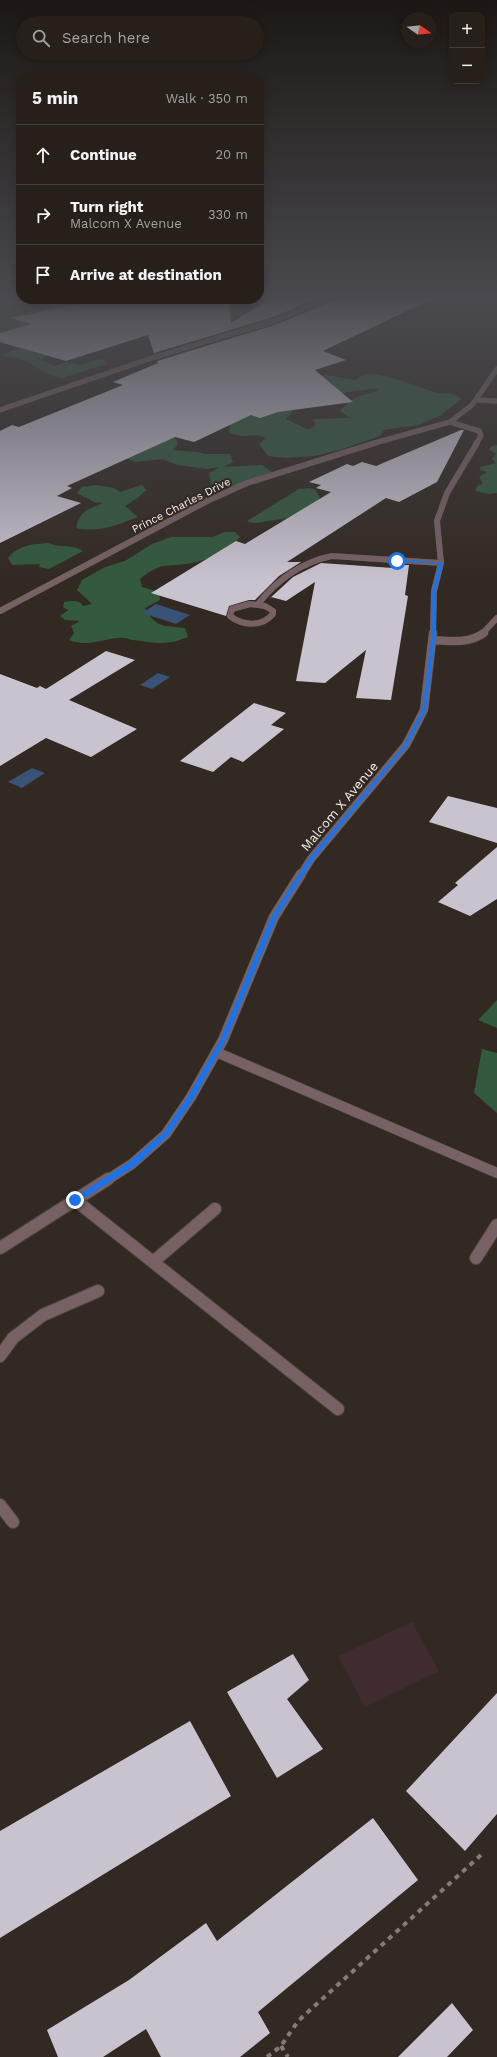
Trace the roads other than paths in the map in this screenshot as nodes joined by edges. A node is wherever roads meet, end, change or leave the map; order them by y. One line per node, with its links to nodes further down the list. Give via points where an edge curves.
1 (59, 390): 5 (street)
2 (484, 390): 3 (street, Prince Charles Drive)
3 (478, 400): 4 (street); 6 (street, Prince Charles Drive, via 466,412)
4 (497, 401)
5 (0, 410)
6 (450, 422): 7 (street, Malcom X Avenue, via 479,431 481,436 447,493 437,521); 9 (street, Prince Charles Drive, via 247,483 207,501)
7 (441, 563): 8 (street, via 332,556 318,559 306,563 264,596); 11 (street, Malcom X Avenue, via 434,591)
8 (258, 604): 8 (street, via 273,611 271,618 253,623 238,622 230,616 230,612 236,606)
9 (0, 611)
10 (497, 618): 11 (street, via 485,633 476,638 462,642)
11 (433, 640): 12 (street, Malcom X Avenue, via 424,710 406,745 311,859 274,917)
12 (216, 1052): 13 (street); 14 (street, Malcom X Avenue, via 191,1097 166,1134 132,1164)
13 (497, 1173)
14 (75, 1200): 17 (street, Malcom X Avenue); 19 (street)
15 (215, 1209): 19 (street)
16 (497, 1225): 18 (street)
17 (0, 1248)
18 (476, 1258)
19 (153, 1262): 22 (street)
20 (98, 1291): 21 (street, via 43,1315 13,1338)
21 (0, 1356)
22 (338, 1409)
23 (0, 1506): 24 (street)
24 (13, 1522)

